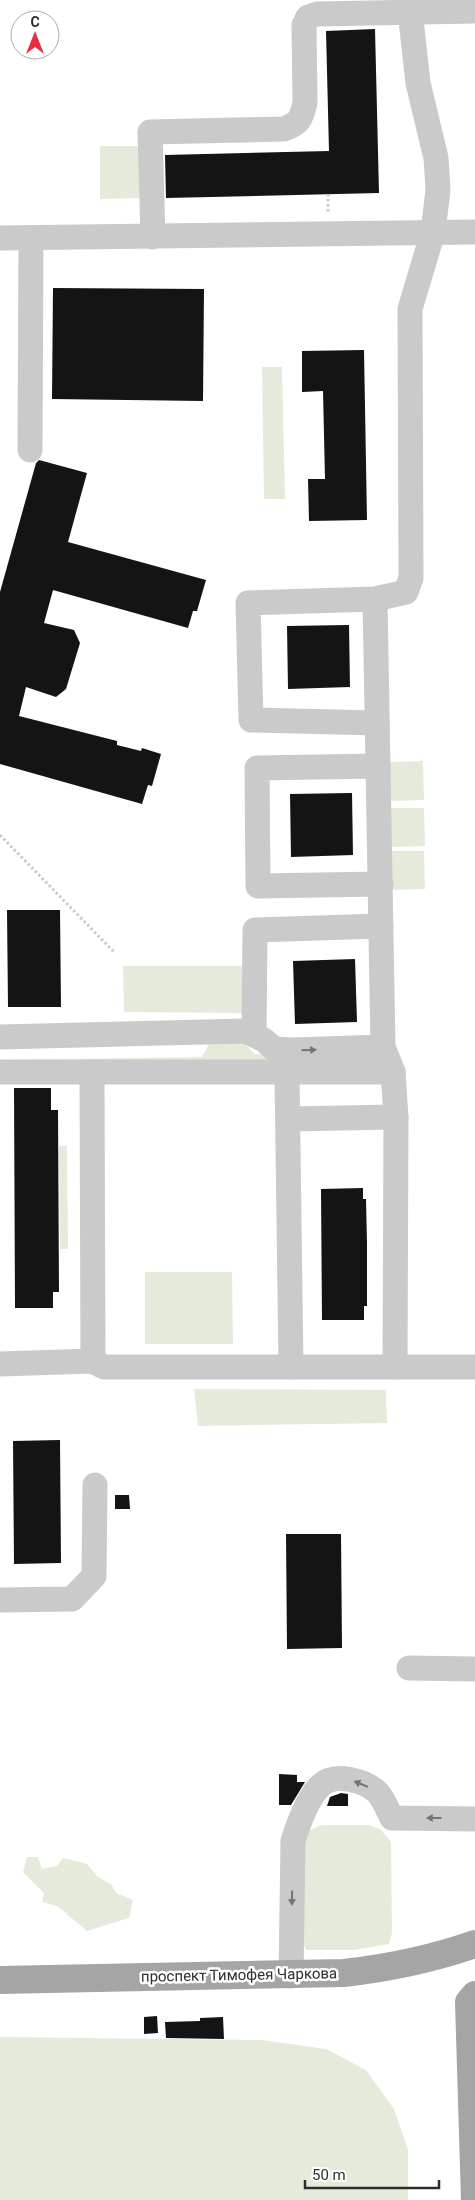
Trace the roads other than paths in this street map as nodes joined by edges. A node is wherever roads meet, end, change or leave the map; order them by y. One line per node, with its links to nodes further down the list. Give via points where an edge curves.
1 (475, 11): 2 (street)
2 (410, 12): 3 (street, via 418,84 436,158 438,190); 5 (street, via 317,14 308,17 304,25 305,103 297,124 284,129 150,132)
3 (432, 232): 4 (street); 5 (street); 9 (street, via 410,309 411,578 406,592)
4 (475, 232)
5 (153, 237): 7 (street)
6 (0, 238): 7 (street)
7 (31, 238): 8 (street)
8 (30, 450)
9 (375, 599): 10 (street); 10 (street, via 248,602 251,720)
10 (377, 723): 11 (street)
11 (378, 766): 12 (street); 12 (street, via 257,768 258,886)
12 (381, 884): 13 (street)
13 (381, 926): 15 (street, via 254,930); 16 (street)
14 (0, 1037): 15 (street, via 245,1031)
15 (259, 1038): 16 (street, one-way to 16, via 274,1049)
16 (383, 1047): 18 (street)
17 (0, 1072): 19 (street)
18 (393, 1072): 20 (street); 21 (street)
19 (92, 1074): 20 (street); 23 (street)
20 (287, 1074): 22 (street)
21 (396, 1117): 22 (street); 26 (street)
22 (288, 1119): 25 (street)
23 (94, 1362): 24 (street); 25 (street, via 104,1367)
24 (0, 1364)
25 (291, 1366): 26 (street)
26 (396, 1367): 27 (street)
27 (475, 1367)
28 (95, 1486): 29 (street, via 94,1576 72,1599)
29 (0, 1600)
30 (409, 1668): 31 (street)
31 (475, 1669)
32 (475, 1819): 34 (street, one-way to 34, via 392,1818 378,1792 364,1783 348,1779 330,1780 320,1786 299,1821 293,1841)
33 (475, 1944): 34 (main road, проспект Тимофея Чаркова, via 438,1957 376,1969)
34 (291, 1976): 35 (main road, проспект Тимофея Чаркова)
35 (0, 1980)
36 (475, 1995): 37 (main road, via 469,2002)
37 (475, 2200)

